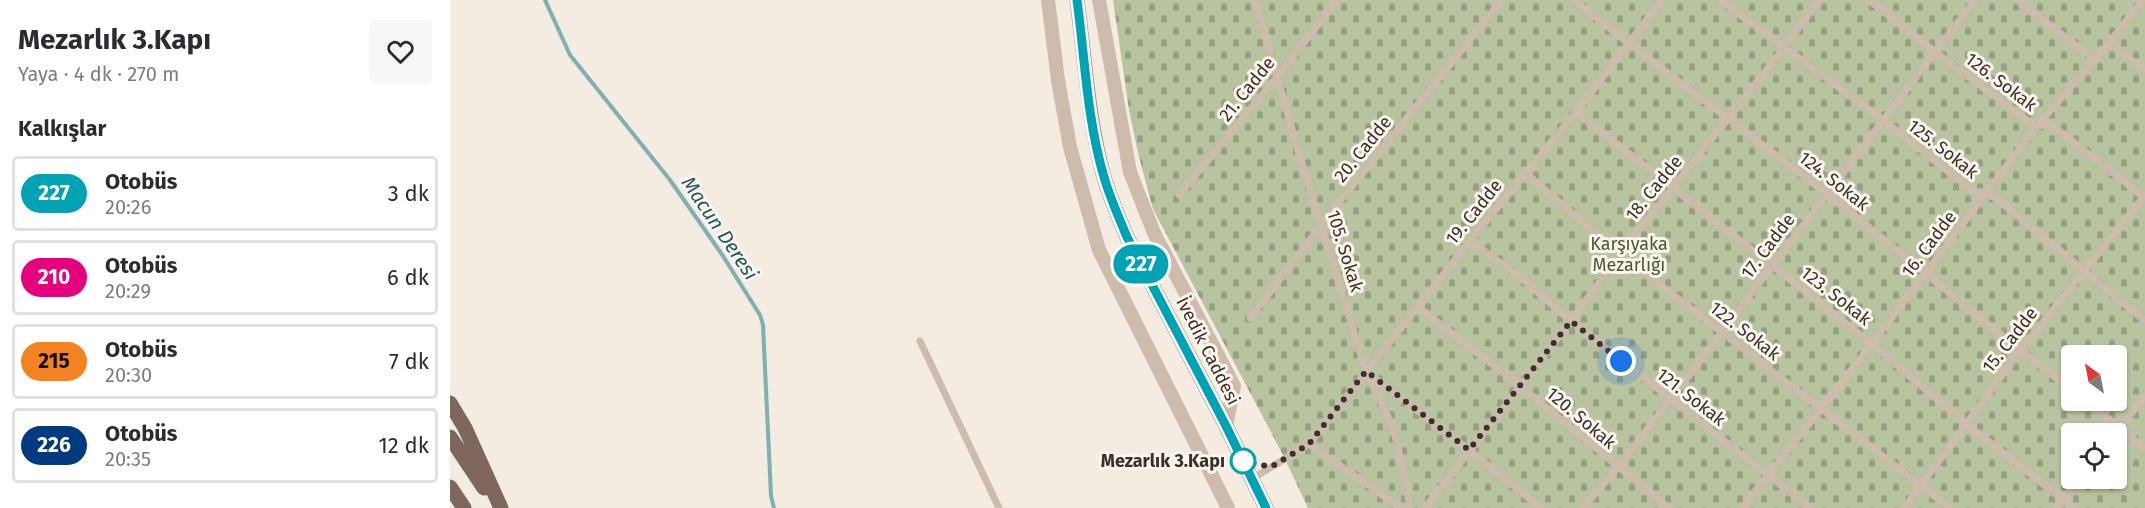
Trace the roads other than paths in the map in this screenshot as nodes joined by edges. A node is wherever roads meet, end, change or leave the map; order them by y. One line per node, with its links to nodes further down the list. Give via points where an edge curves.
1 (1048, 0): 71 (street, via 1070,147 1099,250)
2 (1077, 0): 57 (main road, İvedik Caddesi, via 1093,122 1113,205)
3 (1099, 0): 57 (street, via 1130,172 1154,233 1234,386)
4 (1255, 0): 21 (lane, 105. Sokak)
5 (1337, 0): 21 (lane, 21. Cadde)
6 (1502, 0): 32 (lane, 20. Cadde)
7 (1574, 0): 16 (lane, 124. Sokak)
8 (1662, 0): 16 (lane, 19. Cadde)
9 (1720, 0): 17 (lane, 125. Sokak)
10 (1819, 0): 17 (lane, 18. Cadde)
11 (1869, 0): 18 (lane, 126. Sokak)
12 (1975, 0): 18 (lane, 17. Cadde)
13 (2017, 0): 19 (lane)
14 (2142, 0): 15 (lane, 16. Cadde)
15 (2109, 44): 19 (lane, 16. Cadde); 20 (lane)
16 (1629, 45): 22 (lane, 19. Cadde); 23 (lane, 124. Sokak)
17 (1784, 48): 23 (lane, 18. Cadde); 24 (lane, 125. Sokak)
18 (1935, 52): 24 (lane, 17. Cadde); 25 (lane, 126. Sokak)
19 (2095, 60): 25 (lane, 16. Cadde)
20 (2145, 69)
21 (1277, 77): 30 (lane, 21. Cadde); 32 (lane, 105. Sokak)
22 (1576, 112): 26 (lane, 19. Cadde); 27 (lane, 123. Sokak)
23 (1728, 120): 27 (lane, 18. Cadde); 29 (lane, 124. Sokak)
24 (1883, 120): 28 (lane, 125. Sokak, via 1974,192); 29 (lane, 17. Cadde)
25 (2036, 127): 28 (lane, 16. Cadde); 31 (lane, 126. Sokak, via 2049,123)
26 (1525, 173): 33 (lane, 19. Cadde); 34 (lane, 122. Sokak)
27 (1673, 187): 34 (lane, 18. Cadde); 35 (lane, 123. Sokak)
28 (1986, 192): 36 (lane, 125. Sokak); 37 (lane, 16. Cadde)
29 (1826, 193): 35 (lane, 17. Cadde); 37 (lane, 124. Sokak)
30 (1179, 195)
31 (2144, 197): 36 (lane, 15. Cadde)
32 (1322, 225): 39 (lane, 20. Cadde); 46 (lane, 105. Sokak)
33 (1470, 241): 38 (lane, 19. Cadde); 40 (lane, 121. Sokak)
34 (1620, 254): 40 (lane, 18. Cadde); 42 (lane, 122. Sokak)
35 (1773, 266): 42 (lane, 17. Cadde); 44 (lane, 123. Sokak)
36 (2083, 272): 41 (lane, 125. Sokak); 45 (lane, 15. Cadde)
37 (1926, 273): 44 (lane, 16. Cadde); 45 (lane, 124. Sokak)
38 (1418, 307): 46 (lane, 19. Cadde); 48 (lane, 120. Sokak)
39 (1250, 318)
40 (1571, 321): 48 (lane, 18. Cadde); 50 (lane, 121. Sokak)
41 (2145, 321)
42 (1723, 332): 50 (lane, 17. Cadde); 52 (lane, 122. Sokak)
43 (920, 341): 70 (lane)
44 (1872, 344): 52 (lane, 16. Cadde); 54 (lane, 123. Sokak)
45 (2020, 351): 47 (lane, 124. Sokak); 54 (lane, 15. Cadde)
46 (1366, 371): 60 (lane, 19. Cadde); 62 (lane); 74 (lane, 105. Sokak, via 1393,428)
47 (2061, 382)
48 (1520, 386): 62 (lane, 18. Cadde); 63 (lane, 120. Sokak)
49 (2145, 396): 56 (lane)
50 (1670, 400): 63 (lane, 17. Cadde); 64 (lane, 121. Sokak)
51 (450, 404): 69 (main road, via 465,428)
52 (1821, 409): 64 (lane, 16. Cadde); 66 (lane, 122. Sokak)
53 (2099, 411): 55 (lane)
54 (1965, 423): 66 (lane, 15. Cadde); 68 (lane, 123. Sokak)
55 (2115, 423)
56 (2122, 423)
57 (1226, 426): 65 (main road, İvedik Caddesi)
58 (2127, 433): 61 (lane)
59 (450, 437): 69 (main road)
60 (1309, 444): 65 (lane); 73 (lane)
61 (2145, 448)
62 (1469, 450): 75 (lane, 18. Cadde); 76 (lane)
63 (1617, 468): 77 (lane, 17. Cadde); 78 (lane, 120. Sokak)
64 (1769, 475): 79 (lane, 16. Cadde); 80 (lane, 121. Sokak)
65 (1252, 479): 72 (main road, İvedik Caddesi)
66 (1921, 486): 81 (lane, 15. Cadde); 82 (lane, 122. Sokak)
67 (2071, 489): 68 (lane)
68 (2063, 500): 83 (lane); 84 (lane, 123. Sokak)
69 (499, 508)
70 (999, 508)
71 (1228, 508)
72 (1266, 508)
73 (1401, 508)
74 (1410, 508)
75 (1425, 508)
76 (1541, 508)
77 (1583, 508)
78 (1669, 508)
79 (1742, 508)
80 (1810, 508)
81 (1904, 508)
82 (1950, 508)
83 (2056, 508)
84 (2073, 508)

